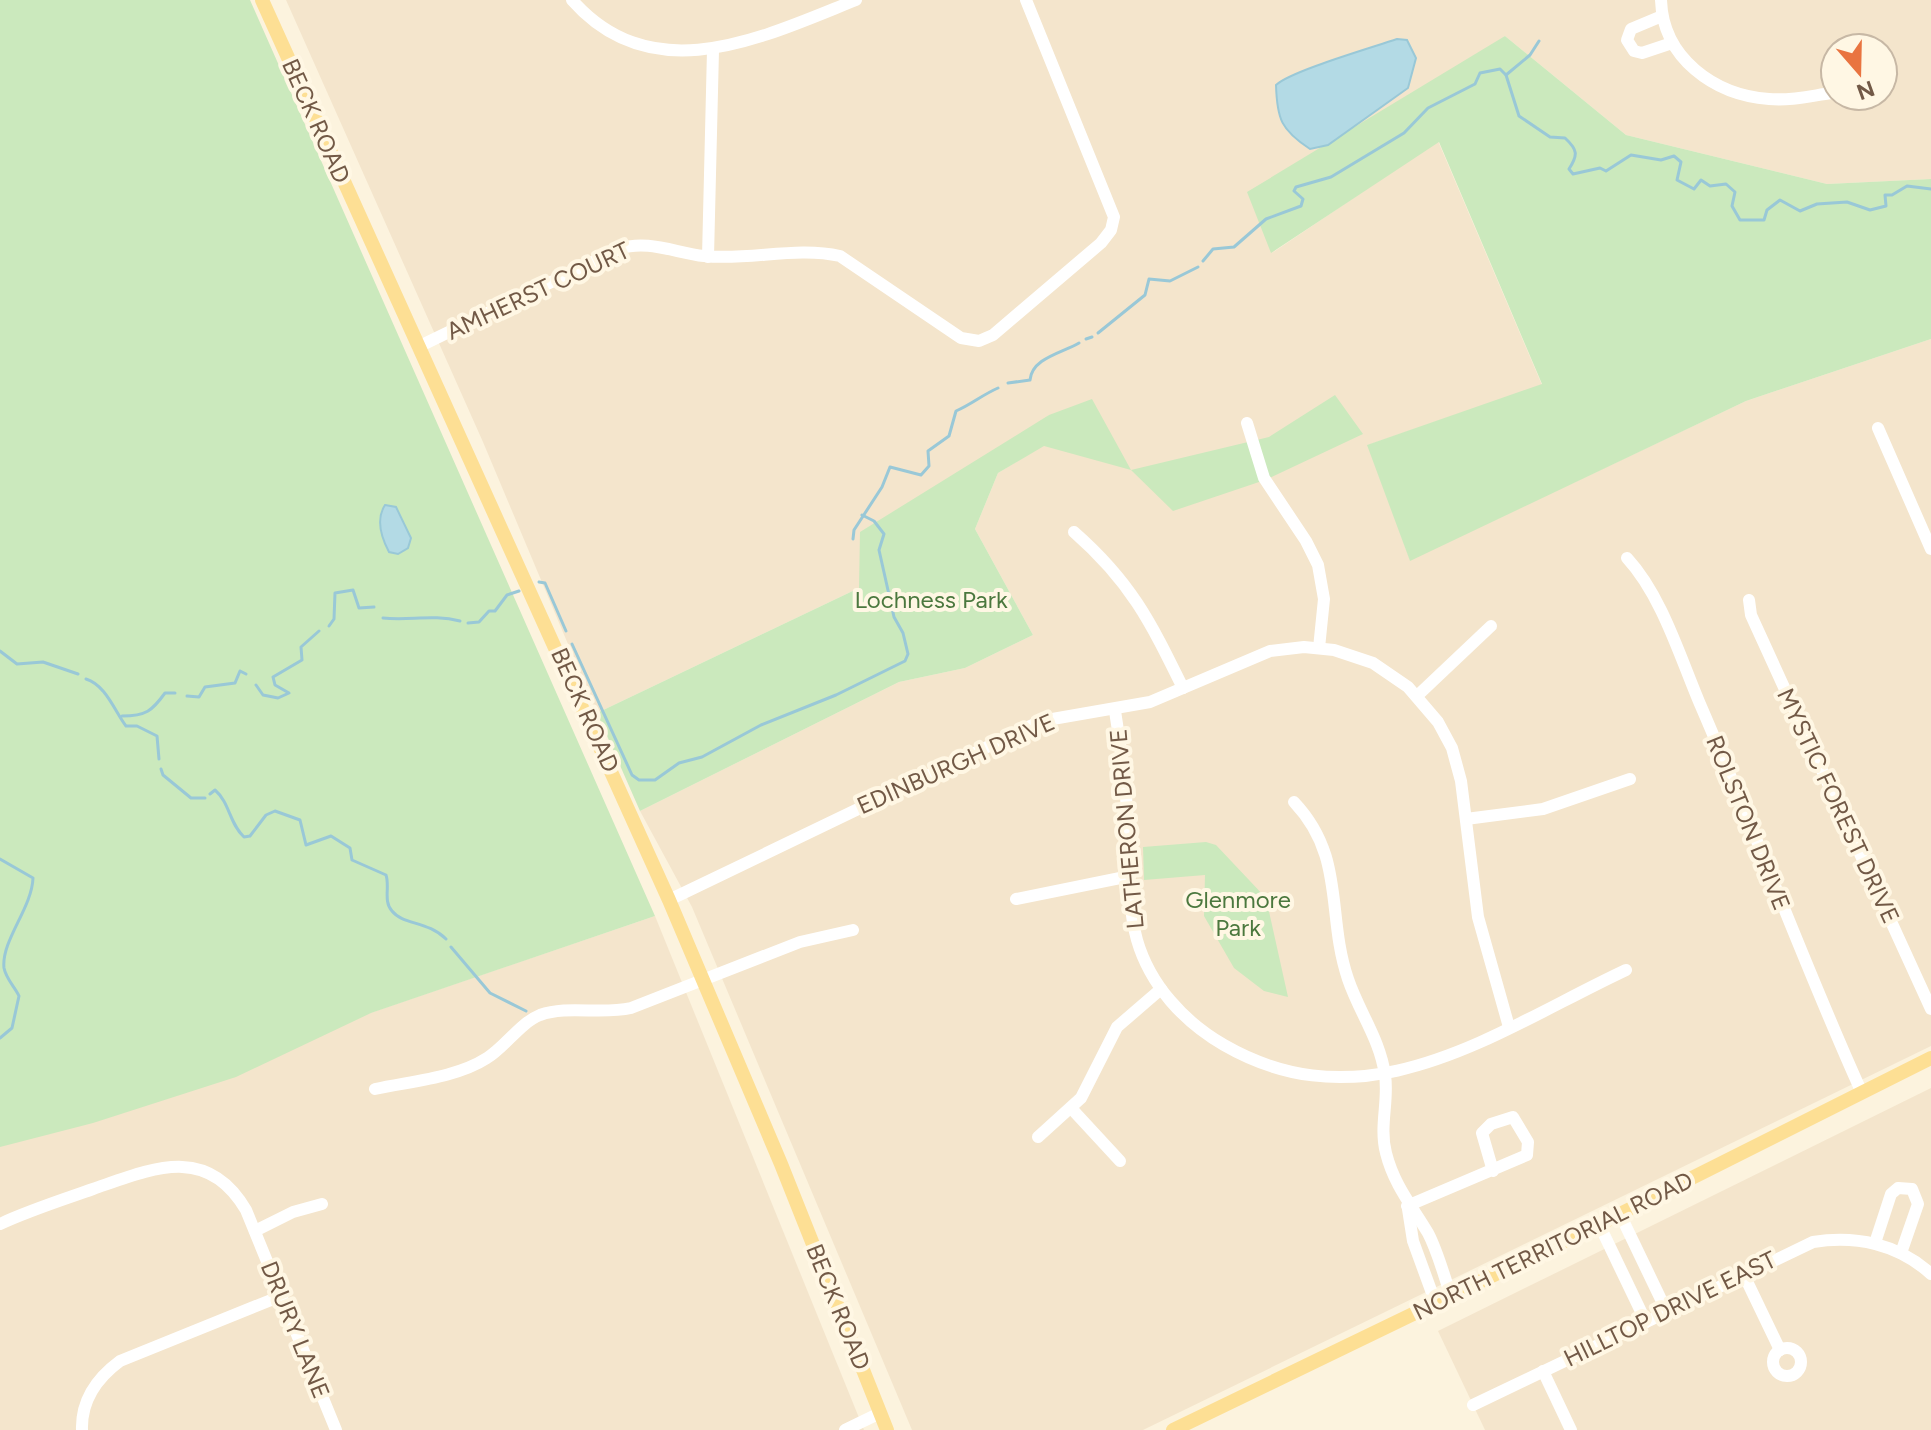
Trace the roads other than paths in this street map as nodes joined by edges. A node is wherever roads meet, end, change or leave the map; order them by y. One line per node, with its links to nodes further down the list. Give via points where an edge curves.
1 (262, 0): 11 (main road, BECK ROAD)
2 (572, 0): 8 (street, via 590,18 633,42 665,50)
3 (856, 0): 8 (street)
4 (1026, 0): 10 (street, AMHERST COURT, via 1114,217 1101,243 993,335 979,341 961,338 840,256)
5 (1661, 0): 6 (street)
6 (1662, 16): 7 (street); 7 (street, via 1631,29 1627,40 1642,53)
7 (1672, 43): 9 (street, via 1694,70 1741,95 1787,100)
8 (713, 50): 10 (street)
9 (1819, 95)
10 (708, 257): 11 (street, AMHERST COURT, via 645,245 626,247)
11 (418, 347): 28 (main road, BECK ROAD)
12 (1247, 423): 19 (street, via 1264,478 1318,565 1324,599)
13 (1878, 428): 15 (street)
14 (1074, 532): 20 (street, via 1110,563 1138,599)
15 (1931, 549)
16 (1627, 558): 38 (street, ROLSTON DRIVE, via 1641,574 1689,678 1803,963)
17 (1749, 600): 33 (street, MYSTIC FOREST DRIVE, via 1751,615)
18 (1491, 626): 21 (street)
19 (1319, 648): 20 (street, EDINBURGH DRIVE, via 1257,654); 21 (street, EDINBURGH DRIVE, via 1373,663)
20 (1183, 688): 22 (street, EDINBURGH DRIVE)
21 (1417, 696): 25 (street, EDINBURGH DRIVE, via 1452,748)
22 (1115, 711): 26 (street, LATHERON DRIVE, via 1126,785); 28 (street, EDINBURGH DRIVE, via 1041,721)
23 (1630, 779): 25 (street, via 1543,809)
24 (1294, 802): 36 (street, via 1317,831 1328,860 1346,975 1373,1031)
25 (1466, 819): 34 (street, EDINBURGH DRIVE, via 1478,917)
26 (1130, 876): 27 (street); 32 (street, LATHERON DRIVE, via 1137,939)
27 (1016, 899)
28 (669, 900): 31 (main road, BECK ROAD)
29 (853, 930): 31 (street, via 800,942)
30 (1626, 970): 34 (street, LATHERON DRIVE)
31 (704, 980): 37 (street, via 631,1008 607,1013 555,1011 535,1017 467,1069); 61 (main road, BECK ROAD)
32 (1161, 989): 36 (street, LATHERON DRIVE, via 1205,1033 1261,1062 1325,1076); 39 (street, via 1117,1027 1090,1083)
33 (1931, 1009)
34 (1509, 1027): 36 (street, LATHERON DRIVE, via 1438,1060)
35 (1931, 1058): 38 (main road, NORTH TERRITORIAL ROAD)
36 (1386, 1075): 44 (street, via 1383,1140)
37 (375, 1089)
38 (1862, 1093): 45 (main road, NORTH TERRITORIAL ROAD)
39 (1071, 1108): 40 (street); 41 (street)
40 (1038, 1137)
41 (1120, 1161)
42 (1493, 1171): 42 (street, via 1527,1155 1528,1142 1513,1117 1482,1133); 44 (street)
43 (322, 1204): 48 (street)
44 (1407, 1206): 54 (street, via 1428,1234); 55 (street, via 1413,1241)
45 (1620, 1214): 47 (main road, NORTH TERRITORIAL ROAD); 56 (street)
46 (0, 1224): 48 (street, DRURY LANE, via 149,1170 181,1166 209,1174 231,1189)
47 (1599, 1224): 54 (main road, NORTH TERRITORIAL ROAD); 57 (street)
48 (255, 1231): 53 (street, DRURY LANE)
49 (1875, 1243): 50 (street, HILLTOP DRIVE EAST); 50 (street, via 1891,1194 1906,1187 1918,1204); 51 (street, HILLTOP DRIVE EAST, via 1813,1242)
50 (1901, 1253): 52 (street, HILLTOP DRIVE EAST)
51 (1743, 1273): 56 (street, HILLTOP DRIVE EAST); 58 (street)
52 (1931, 1274)
53 (281, 1296): 62 (street, via 120,1361 88,1396); 63 (street, DRURY LANE)
54 (1451, 1296): 55 (main road, NORTH TERRITORIAL ROAD)
55 (1436, 1304): 66 (main road, NORTH TERRITORIAL ROAD)
56 (1667, 1312): 57 (street, HILLTOP DRIVE EAST)
57 (1646, 1322): 59 (street, HILLTOP DRIVE EAST)
58 (1780, 1350)
59 (1543, 1371): 60 (street, HILLTOP DRIVE EAST); 67 (street)
60 (1473, 1405)
61 (880, 1413): 64 (street); 65 (main road, BECK ROAD)
62 (82, 1430)
63 (336, 1430)
64 (845, 1430)
65 (886, 1430)
66 (1173, 1430)
67 (1571, 1430)

